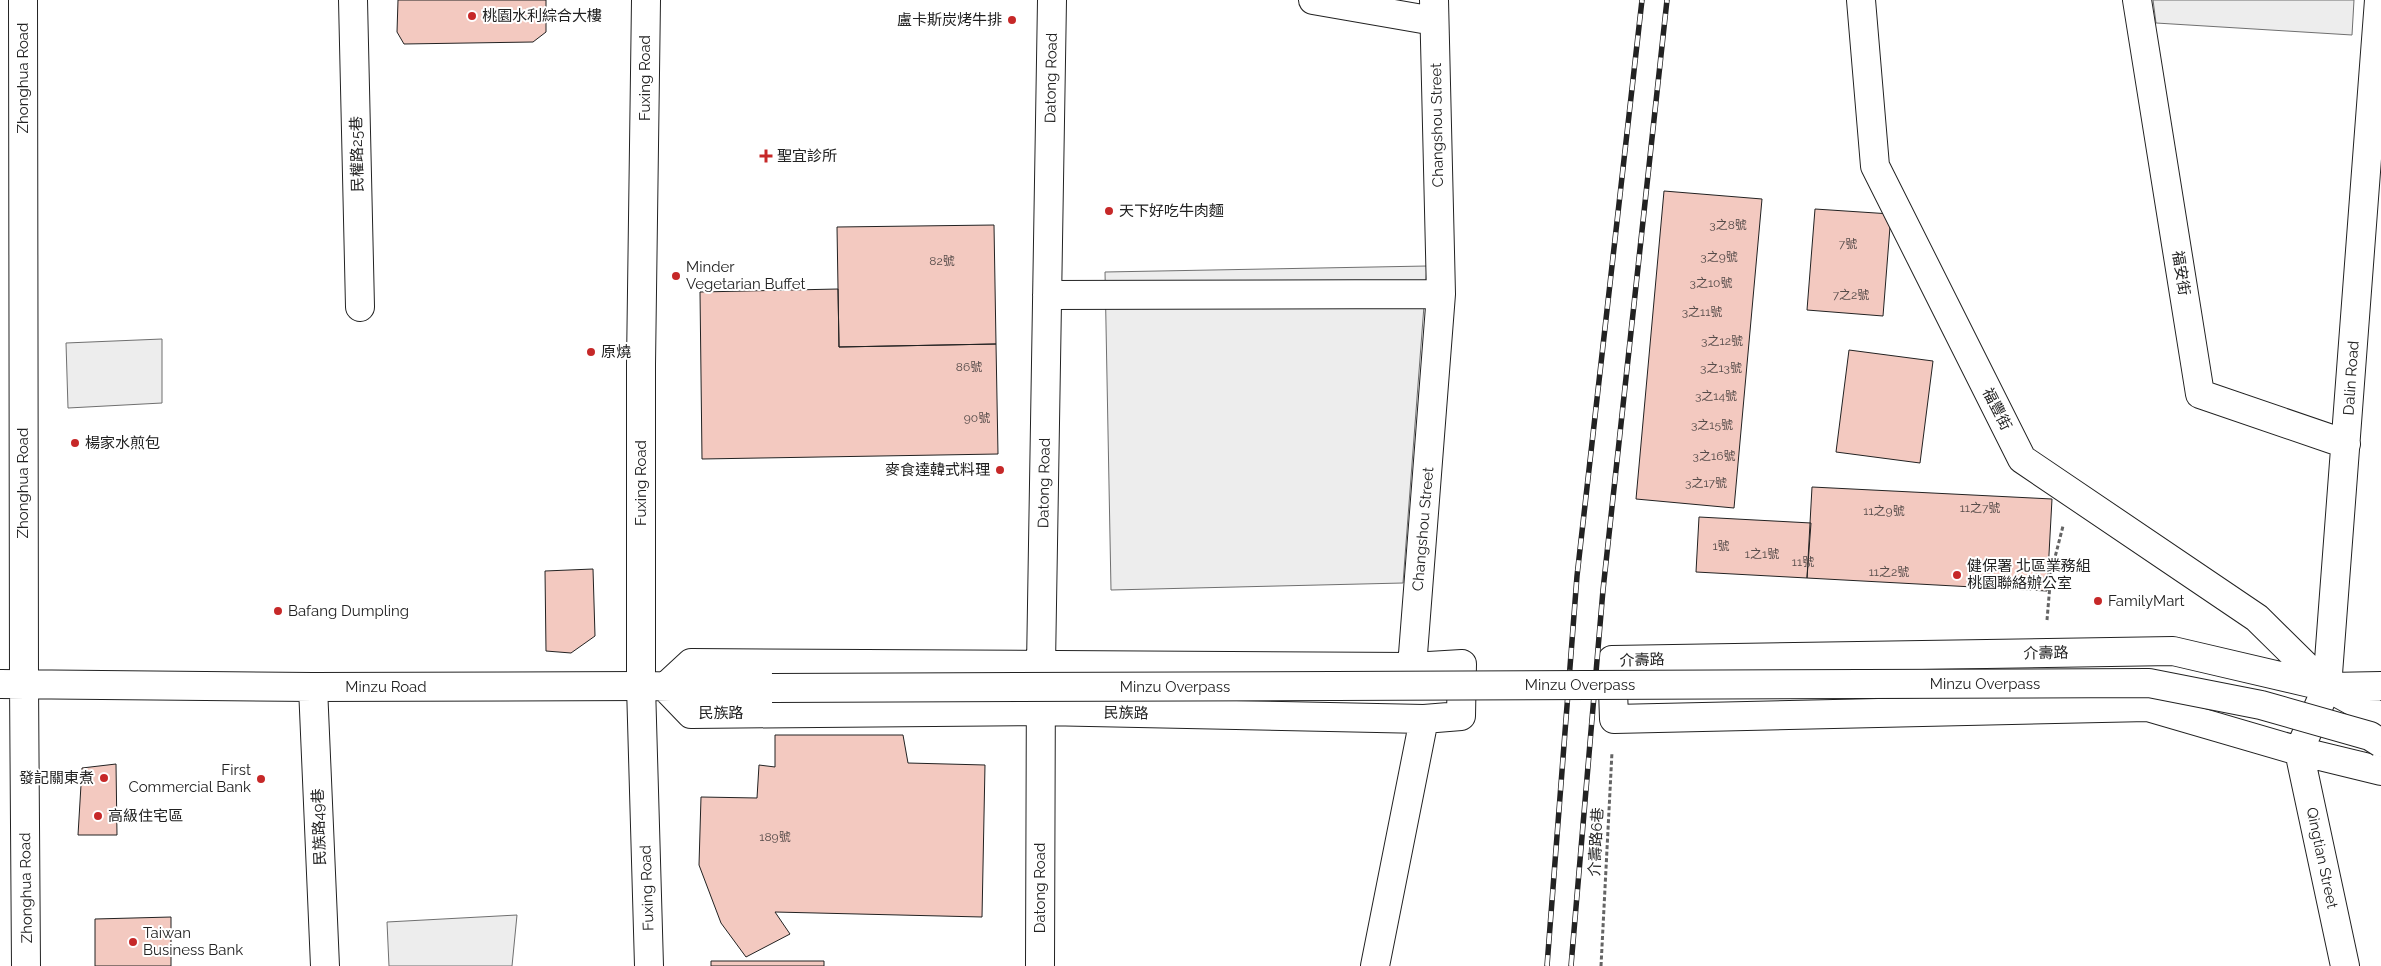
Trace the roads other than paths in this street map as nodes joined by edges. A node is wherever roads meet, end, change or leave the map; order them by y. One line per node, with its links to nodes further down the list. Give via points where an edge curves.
1 (23, 0): 17 (street, Zhonghua Road)
2 (353, 0): 12 (street, 民權路25巷)
3 (646, 0): 18 (street, Fuxing Road, via 641,364)
4 (1052, 0): 11 (street, Datong Road)
5 (1313, 0): 9 (street)
6 (1861, 0): 21 (street, 福豐街, via 1875,166 2022,459 2257,618)
7 (2137, 0): 13 (street, 福安街, via 2200,394)
8 (2379, 0): 13 (street, Dalin Road)
9 (1434, 11): 10 (street, Changshou Street)
10 (1441, 294): 11 (street); 16 (street, Changshou Street)
11 (1047, 295): 15 (street, Datong Road)
12 (360, 307)
13 (2346, 444): 21 (street, Dalin Road)
14 (2044, 653): 21 (street, 介壽路, via 2173,651); 23 (street, via 2032,675); 23 (street, 介壽路, via 1612,660 1614,719)
15 (1041, 665): 16 (street); 18 (street, via 691,663); 24 (street, Datong Road)
16 (1412, 668): 26 (street, via 1462,664 1461,716)
17 (12, 683): 20 (street, Minzu Road); 30 (street, Zhonghua Road)
18 (653, 686): 20 (street, Minzu Road); 22 (street, Minzu Road); 24 (street, 民族路, via 691,714); 32 (street, Fuxing Road)
19 (2381, 686): 21 (street)
20 (313, 687): 31 (street, 民族路49巷)
21 (2327, 687): 25 (street); 28 (street, Dalin Road)
22 (772, 688): 27 (street, Minzu Overpass, bridge, via 2149,683 2261,705 2370,736)
23 (2024, 710): 28 (street, via 2148,707)
24 (1041, 711): 26 (street, 民族路); 33 (street, Datong Road)
25 (2381, 717)
26 (1424, 719): 34 (street)
27 (2381, 743)
28 (2300, 751): 29 (street); 35 (street, Qingtian Street)
29 (2381, 771)
30 (26, 966)
31 (325, 966)
32 (650, 966)
33 (1040, 966)
34 (1375, 966)
35 (2345, 966)

